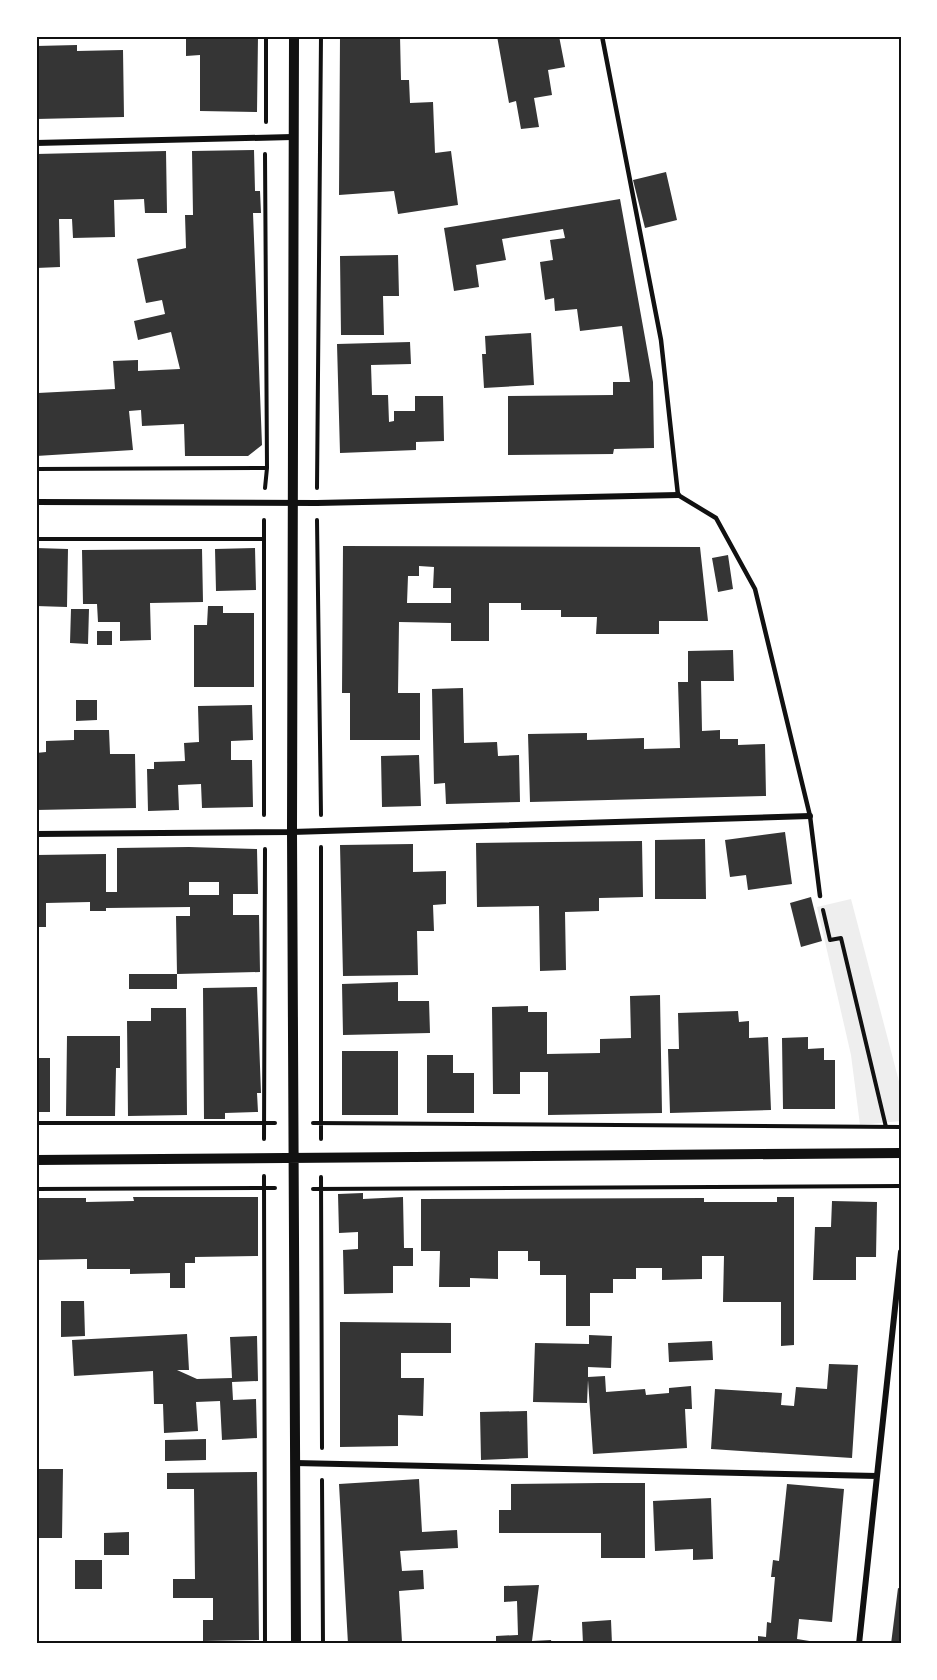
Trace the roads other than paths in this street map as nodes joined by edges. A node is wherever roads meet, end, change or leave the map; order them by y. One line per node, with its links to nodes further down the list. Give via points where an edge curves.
1 (294, 36): 3 (street)
2 (603, 36): 5 (lane, via 662,340)
3 (292, 137): 4 (street); 7 (street)
4 (36, 143)
5 (678, 495): 7 (street); 8 (lane, via 716,518 754,589)
6 (36, 502): 7 (street)
7 (295, 502): 9 (street)
8 (810, 816): 9 (street); 11 (lane)
9 (292, 832): 10 (street); 13 (street)
10 (36, 834)
11 (820, 896)
12 (901, 1153): 13 (street)
13 (293, 1159): 14 (street); 16 (street)
14 (36, 1160)
15 (901, 1252): 17 (street)
16 (295, 1463): 17 (street); 18 (street)
17 (877, 1476): 19 (street)
18 (296, 1644)
19 (859, 1644)

